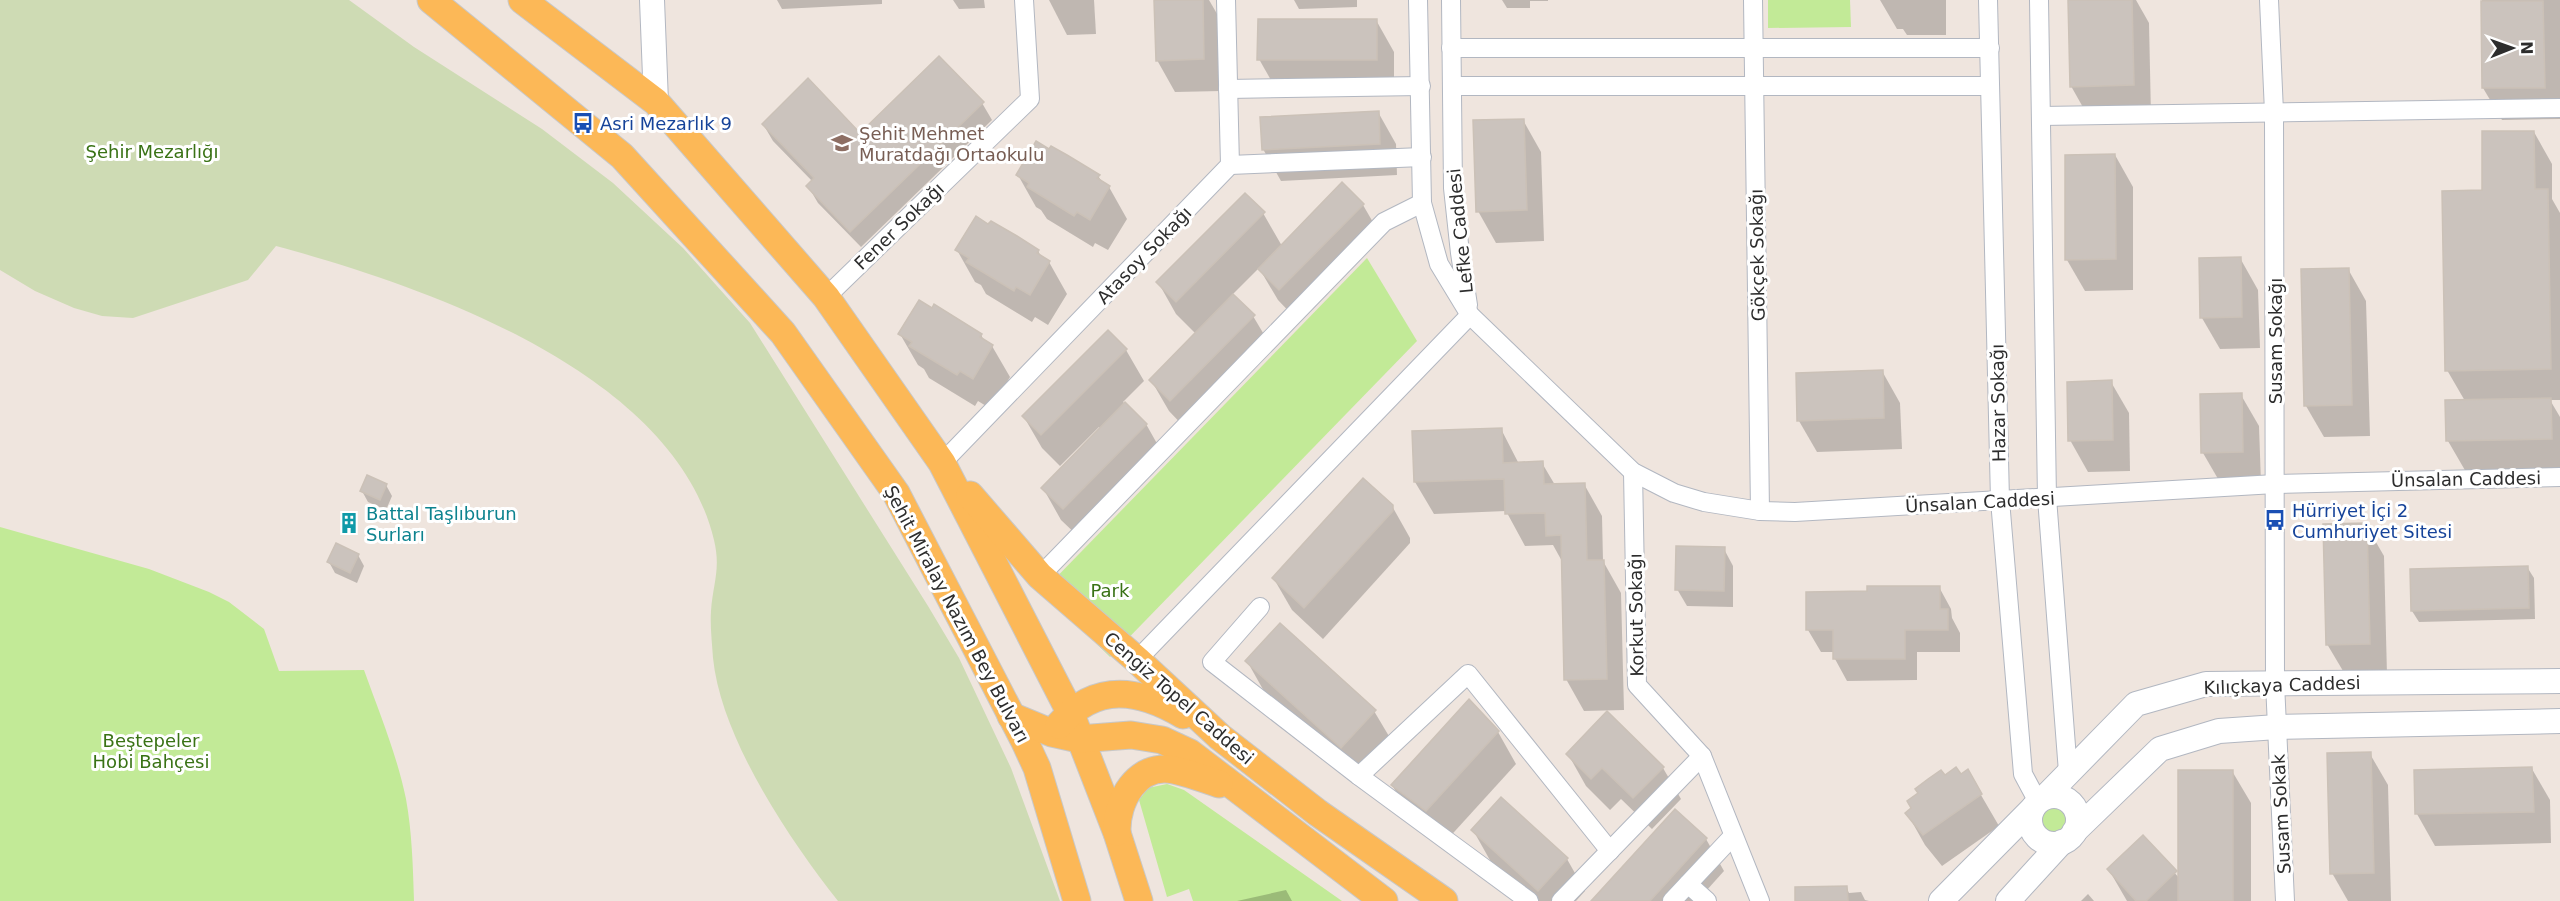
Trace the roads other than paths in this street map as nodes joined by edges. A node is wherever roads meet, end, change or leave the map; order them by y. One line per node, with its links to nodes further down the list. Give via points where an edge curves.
1 (431, 0): 43 (main road, Şehit Miralay Nazım Bey Bulvarı, via 622,156 783,333 896,493)
2 (522, 0): 21 (main road)
3 (652, 0): 21 (street)
4 (1024, 0): 28 (street, Fener Sokağı, via 1030,99)
5 (1226, 0): 6 (street); 20 (street)
6 (1235, 0)
7 (1418, 0): 16 (street, Lefke Caddesi)
8 (1451, 0): 13 (street, Lefke Caddesi)
9 (1753, 0): 14 (street, Gökçek Sokağı)
10 (1988, 0): 15 (street, Hazar Sokağı)
11 (2039, 0): 24 (street)
12 (2269, 0): 23 (street, Susam Sokağı)
13 (1451, 48): 14 (street); 17 (street, Lefke Caddesi)
14 (1754, 48): 15 (street); 18 (street, Gökçek Sokağı)
15 (1990, 48): 19 (street, Hazar Sokağı)
16 (1420, 86): 20 (street); 25 (street, Lefke Caddesi)
17 (1452, 86): 18 (street); 29 (street, Lefke Caddesi, via 1453,188)
18 (1755, 86): 19 (street); 36 (street, Gökçek Sokağı)
19 (1990, 86): 35 (street, Hazar Sokağı)
20 (1228, 89): 26 (street)
21 (656, 102): 28 (main road)
22 (2560, 108): 23 (street)
23 (2274, 112): 24 (street); 33 (street, Susam Sokağı)
24 (2041, 116): 34 (street)
25 (1422, 157): 26 (street); 27 (street, Lefke Caddesi)
26 (1230, 165): 30 (street, Atasoy Sokağı)
27 (1422, 203): 29 (street, Lefke Caddesi, via 1439,264); 37 (street, via 1384,222)
28 (826, 297): 30 (main road)
29 (1470, 315): 31 (street, Ünsalan Caddesi); 39 (street)
30 (942, 463): 37 (main road, Cengiz Topel Caddesi); 42 (main road)
31 (1633, 472): 36 (street, Ünsalan Caddesi, via 1674,493); 49 (street, Korkut Sokağı, via 1637,686)
32 (2560, 477): 33 (street, Ünsalan Caddesi)
33 (2276, 484): 34 (street, Ünsalan Caddesi); 41 (street, Susam Sokağı)
34 (2047, 498): 35 (street, Ünsalan Caddesi); 51 (street)
35 (2000, 500): 36 (street, Ünsalan Caddesi); 54 (street, Hazar Sokağı, via 2023,774)
36 (1760, 511)
37 (1040, 576): 39 (main road, Cengiz Topel Caddesi)
38 (1260, 608): 52 (street, via 1212,662)
39 (1137, 660): 47 (main road, Cengiz Topel Caddesi)
40 (2560, 681): 41 (street, Kılıçkaya Caddesi)
41 (2275, 683): 45 (street, Susam Sokak); 51 (street, Kılıçkaya Caddesi, via 2206,684 2136,704)
42 (1070, 712): 46 (main road); 47 (main road, via 1100,696 1130,694 1159,701); 48 (main road)
43 (1011, 716): 46 (main road, Cengiz Topel Caddesi); 50 (main road, Şehit Miralay Nazım Bey Bulvarı)
44 (2560, 721): 45 (street)
45 (2277, 727): 57 (street, via 2219,731 2160,749); 71 (street, Susam Sokak)
46 (1052, 734): 48 (main road, Cengiz Topel Caddesi); 50 (main road)
47 (1220, 737): 64 (main road, Cengiz Topel Caddesi, via 1318,813)
48 (1080, 740): 53 (main road, Cengiz Topel Caddesi, via 1131,735 1162,740 1190,753); 55 (main road)
49 (1702, 756): 56 (street, Korkut Sokağı); 58 (street)
50 (1037, 768): 61 (main road, Şehit Miralay Nazım Bey Bulvarı)
51 (2068, 772): 54 (street, Kılıçkaya Caddesi)
52 (1359, 776): 58 (street, via 1468,674); 65 (street)
53 (1237, 789): 55 (main road, via 1172,769 1156,770 1130,786 1121,800); 63 (main road, Cengiz Topel Caddesi)
54 (2039, 802): 57 (street, via 2054,796 2069,801 2077,815); 57 (street, via 2030,824 2033,832 2046,843); 70 (street, Kılıçkaya Caddesi)
55 (1117, 833): 62 (main road)
56 (1732, 837): 59 (street); 69 (street, Korkut Sokağı)
57 (2068, 837): 60 (street)
58 (1610, 850): 66 (street)
59 (1688, 884): 67 (street); 68 (street)
60 (2016, 897)
61 (1074, 898)
62 (1139, 901)
63 (1384, 901)
64 (1444, 901)
65 (1529, 901)
66 (1561, 901)
67 (1672, 901)
68 (1707, 901)
69 (1760, 901)
70 (1941, 901)
71 (2285, 901)

